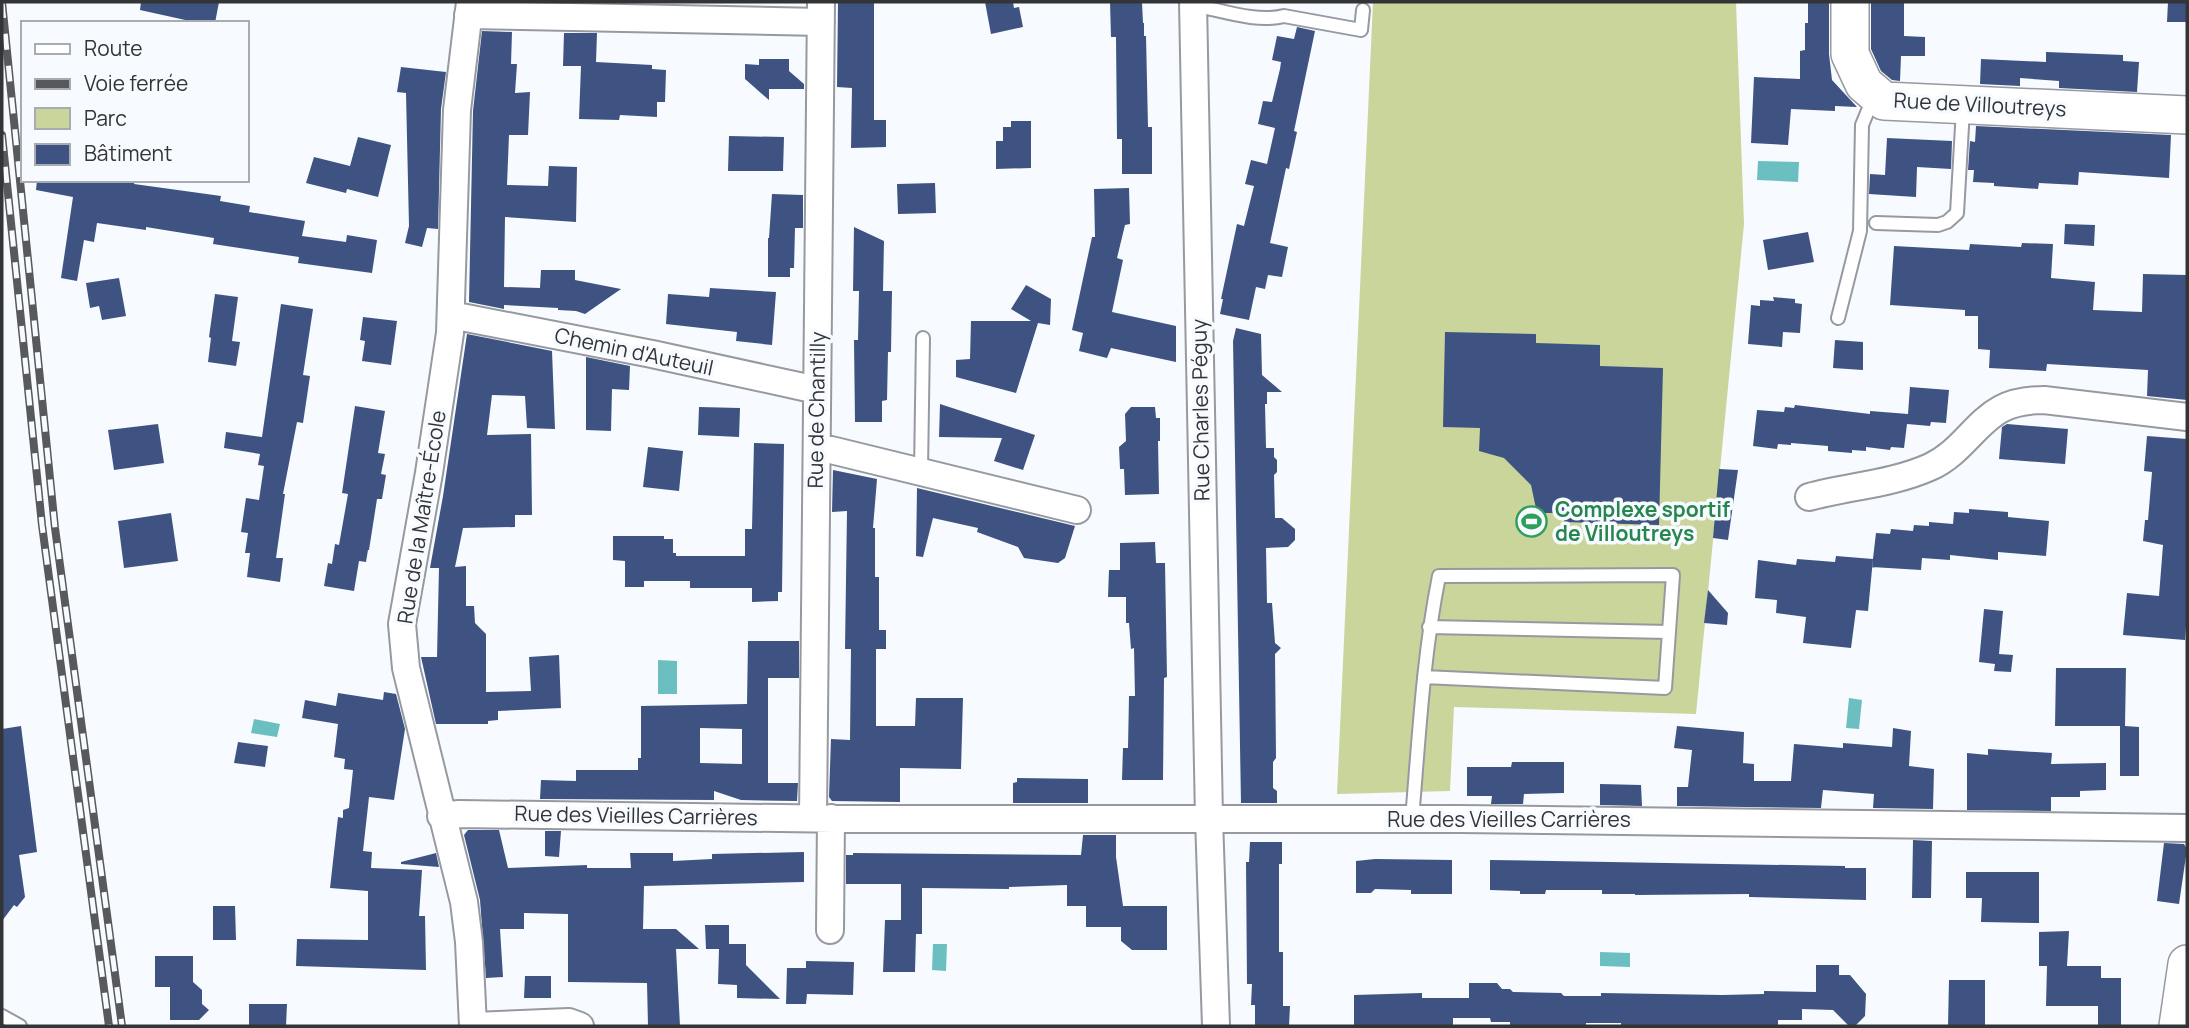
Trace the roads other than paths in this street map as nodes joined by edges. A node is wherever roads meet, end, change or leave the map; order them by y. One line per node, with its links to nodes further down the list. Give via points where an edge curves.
1 (1850, 2): 6 (street, Rue de Villoutreys, via 1850,54 1864,84)
2 (1193, 3): 4 (lane, via 1251,16 1284,16 1362,30); 24 (street, Rue Charles Péguy)
3 (469, 9): 5 (street); 10 (street, Rue de la Maître-École, via 457,110)
4 (1363, 10)
5 (821, 12): 13 (street, Rue de Chantilly)
6 (1875, 94): 7 (street, Rue de Villoutreys, via 1884,101); 11 (lane, via 1862,125 1860,231)
7 (1963, 105): 8 (street, Rue de Villoutreys); 9 (lane, via 1957,212 1938,225)
8 (2187, 115)
9 (1876, 223)
10 (451, 315): 13 (street, Chemin d'Auteuil); 22 (street, Rue de la Maître-École, via 442,396 402,624 406,668)
11 (1838, 318)
12 (923, 338): 16 (lane)
13 (817, 390): 15 (street, Rue de Chantilly)
14 (2187, 417): 17 (street, via 2028,401 2002,408 1949,457 1930,467 1893,481)
15 (817, 449): 16 (street); 23 (street, Rue de Chantilly)
16 (921, 471): 18 (street)
17 (1810, 497)
18 (1077, 510)
19 (1429, 627): 20 (lane); 20 (lane, via 1439,576 1673,575); 21 (lane)
20 (1670, 632): 21 (lane, via 1665,688)
21 (1424, 677): 25 (lane)
22 (441, 816): 23 (street, Rue des Vieilles Carrières); 31 (street, Rue de la Maître-École, via 464,902)
23 (822, 818): 24 (street, Rue des Vieilles Carrières); 27 (street)
24 (1209, 818): 25 (street, Rue des Vieilles Carrières); 33 (street, Rue Charles Péguy)
25 (1412, 819): 26 (street, Rue des Vieilles Carrières)
26 (2187, 828)
27 (830, 930)
28 (2187, 964): 34 (street)
29 (2, 1016): 30 (lane)
30 (20, 1026)
31 (473, 1026): 32 (street, via 569,1022)
32 (580, 1026)
33 (1216, 1026)
34 (2178, 1026)

